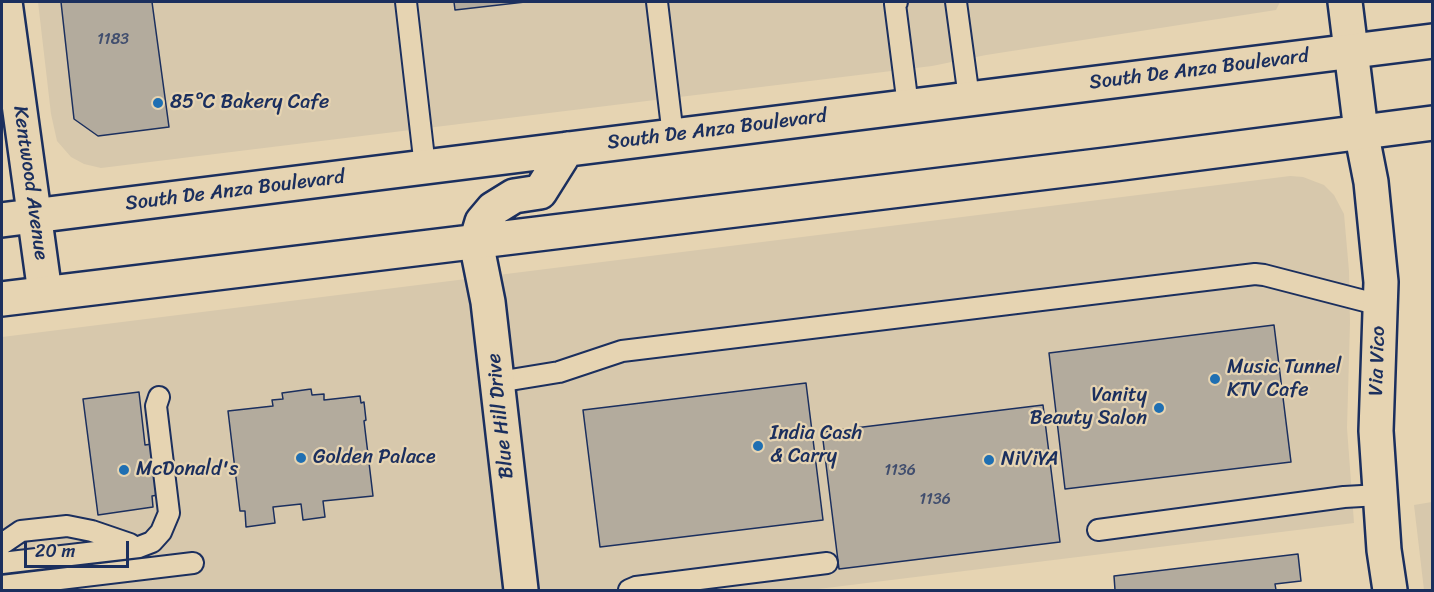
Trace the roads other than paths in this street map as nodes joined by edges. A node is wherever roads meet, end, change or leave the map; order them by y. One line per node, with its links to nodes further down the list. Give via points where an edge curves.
1 (5, 2): 16 (main road, Kentwood Avenue)
2 (406, 2): 15 (lane)
3 (657, 2): 13 (lane)
4 (897, 2): 10 (lane)
5 (956, 2): 9 (lane)
6 (1346, 2): 8 (main road, Via Vico)
7 (1432, 41): 8 (main road, South De Anza Boulevard)
8 (1351, 52): 9 (main road, South De Anza Boulevard); 12 (main road, Via Vico)
9 (969, 98): 10 (main road, South De Anza Boulevard)
10 (908, 106): 13 (main road, South De Anza Boulevard)
11 (1432, 123): 12 (main road)
12 (1361, 131): 18 (main road); 21 (main road, Via Vico, via 1371,187)
13 (673, 136): 14 (main road, South De Anza Boulevard)
14 (567, 148): 15 (main road, South De Anza Boulevard); 18 (main road, via 540,192 514,196 493,209 482,222)
15 (425, 167): 16 (main road, South De Anza Boulevard)
16 (35, 216): 17 (main road, South De Anza Boulevard); 19 (main road, Kentwood Avenue)
17 (2, 220)
18 (476, 242): 19 (main road); 22 (main road, Blue Hill Drive)
19 (45, 293): 20 (main road)
20 (2, 299)
21 (1380, 305): 22 (lane, via 1255,274 622,351 559,372); 24 (main road, Via Vico, via 1376,431)
22 (498, 382): 32 (main road, Blue Hill Drive)
23 (159, 397): 27 (lane, via 156,406 169,513 152,542)
24 (1380, 495): 25 (lane, via 1344,496); 34 (main road, Via Vico)
25 (1098, 530)
26 (2, 544): 27 (lane, via 21,531 67,526)
27 (139, 547): 28 (lane)
28 (2, 563)
29 (193, 563): 31 (lane)
30 (827, 563): 33 (lane)
31 (2, 586)
32 (521, 591)
33 (629, 591)
34 (1390, 591)

